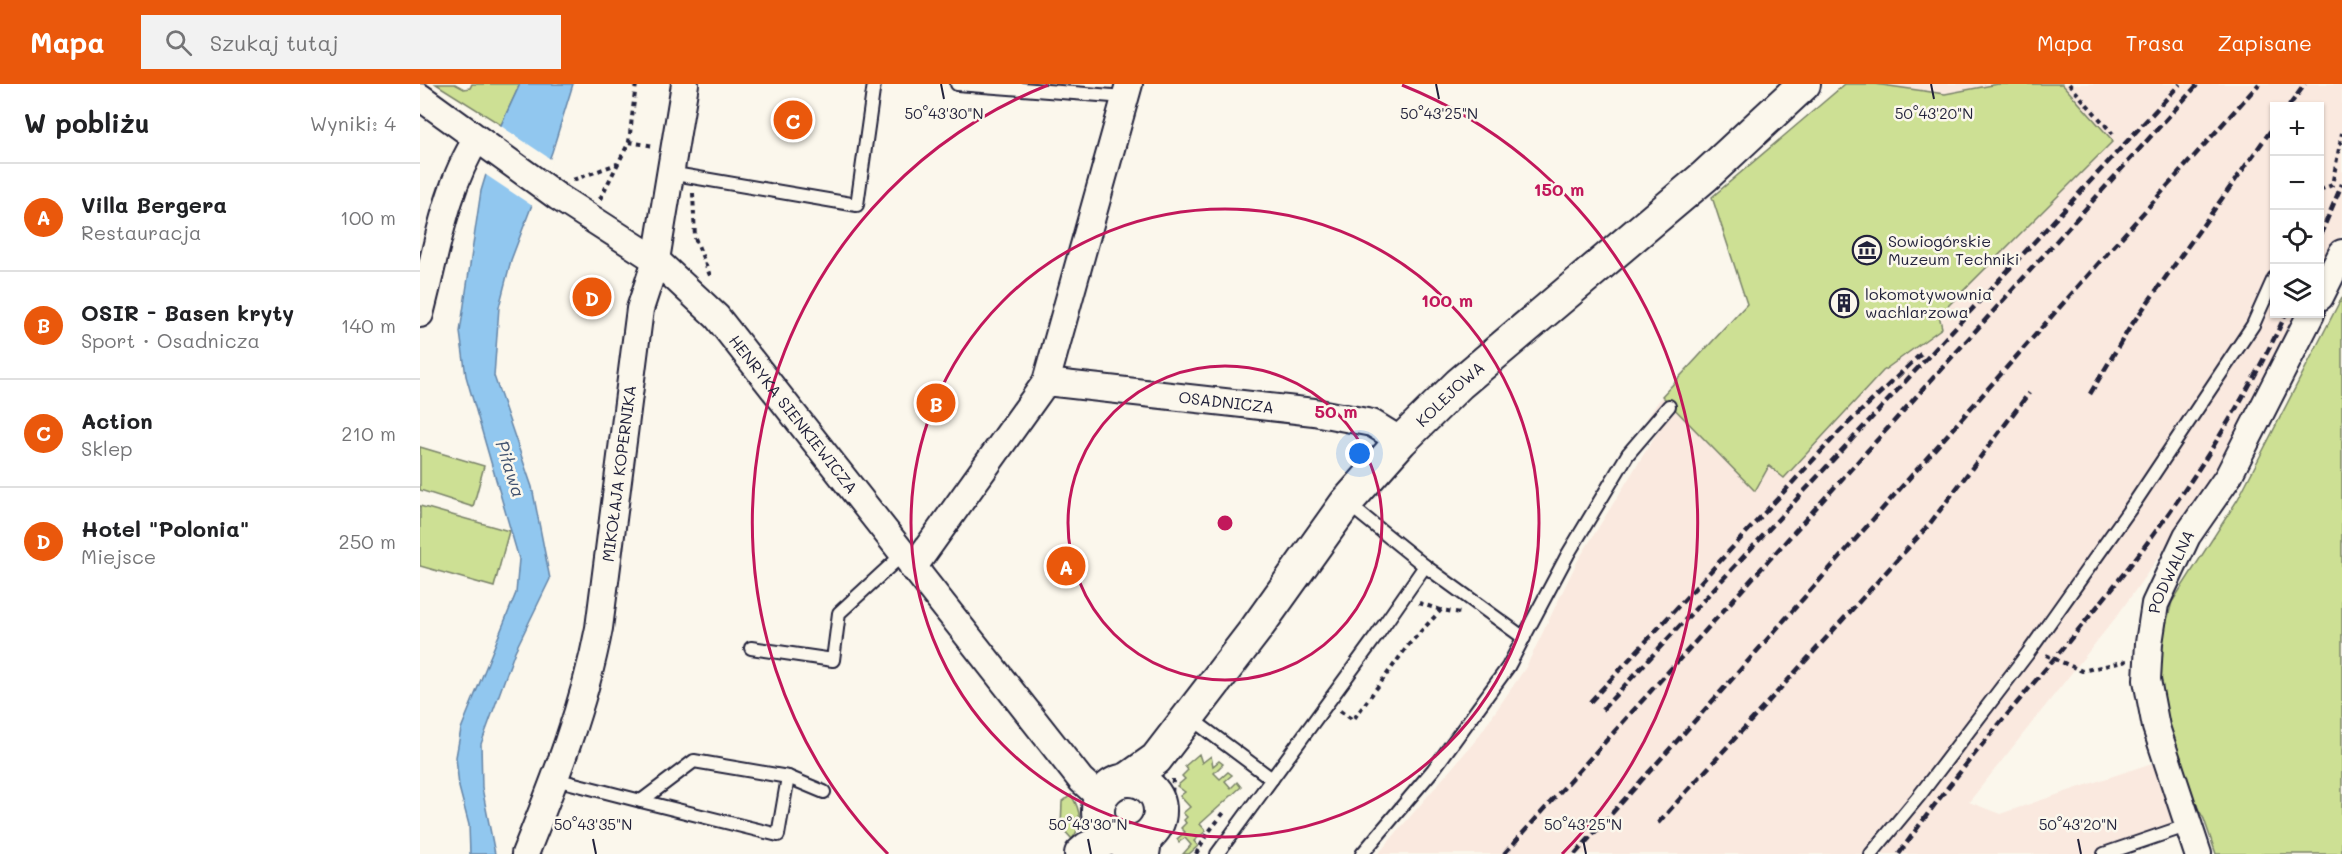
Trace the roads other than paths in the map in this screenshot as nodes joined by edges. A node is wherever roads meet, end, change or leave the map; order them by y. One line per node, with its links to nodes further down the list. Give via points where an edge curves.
1 (684, 84): 8 (street, MIKOŁAJA KOPERNIKA)
2 (874, 84): 8 (lane, via 857,206)
3 (957, 84): 5 (lane)
4 (1804, 84): 17 (street, KOLEJOWA, via 1705,176 1460,384)
5 (1127, 91): 15 (street)
6 (420, 97): 7 (street, HENRYKA SIENKIEWICZA)
7 (481, 142): 10 (street, HENRYKA SIENKIEWICZA, via 565,189); 13 (street, via 468,153 455,183)
8 (681, 175): 10 (street, MIKOŁAJA KOPERNIKA)
9 (2342, 253): 12 (street)
10 (656, 260): 19 (street, HENRYKA SIENKIEWICZA, via 717,317); 27 (street, MIKOŁAJA KOPERNIKA, via 640,309 591,669)
11 (2270, 286): 36 (lane, via 2247,335 2135,502 2032,648)
12 (2324, 287)
13 (420, 315)
14 (2309, 318): 30 (street, PODWALNA, via 2228,477 2187,537 2155,604 2147,680 2156,727)
15 (1046, 382): 17 (street, OSADNICZA, via 1314,412 1372,423); 19 (street)
16 (1669, 406): 21 (lane, via 1628,454 1568,554)
17 (1401, 441): 18 (street, KOLEJOWA)
18 (1346, 503): 20 (lane); 23 (street, KOLEJOWA)
19 (908, 561): 22 (lane, via 838,613 833,660); 31 (street, HENRYKA SIENKIEWICZA, via 1081,780)
20 (1425, 566): 21 (lane); 26 (lane)
21 (1524, 638): 35 (lane, via 1508,667 1433,770)
22 (751, 648)
23 (1189, 716): 24 (street, KOLEJOWA); 26 (lane)
24 (1144, 775): 31 (street, KOLEJOWA, via 1112,785); 32 (street, via 1160,810)
25 (788, 777): 28 (lane); 29 (lane, via 694,761); 29 (lane, via 778,835)
26 (1272, 779): 34 (lane)
27 (555, 780): 29 (lane); 33 (street, MIKOŁAJA KOPERNIKA)
28 (824, 792)
29 (641, 801)
30 (2189, 825): 37 (lane); 38 (street, PODWALNA)
31 (1096, 832): 32 (street)
32 (1148, 845)
33 (525, 854)
34 (1217, 854)
35 (1362, 854)
36 (1871, 854)
37 (2104, 854)
38 (2198, 854)

